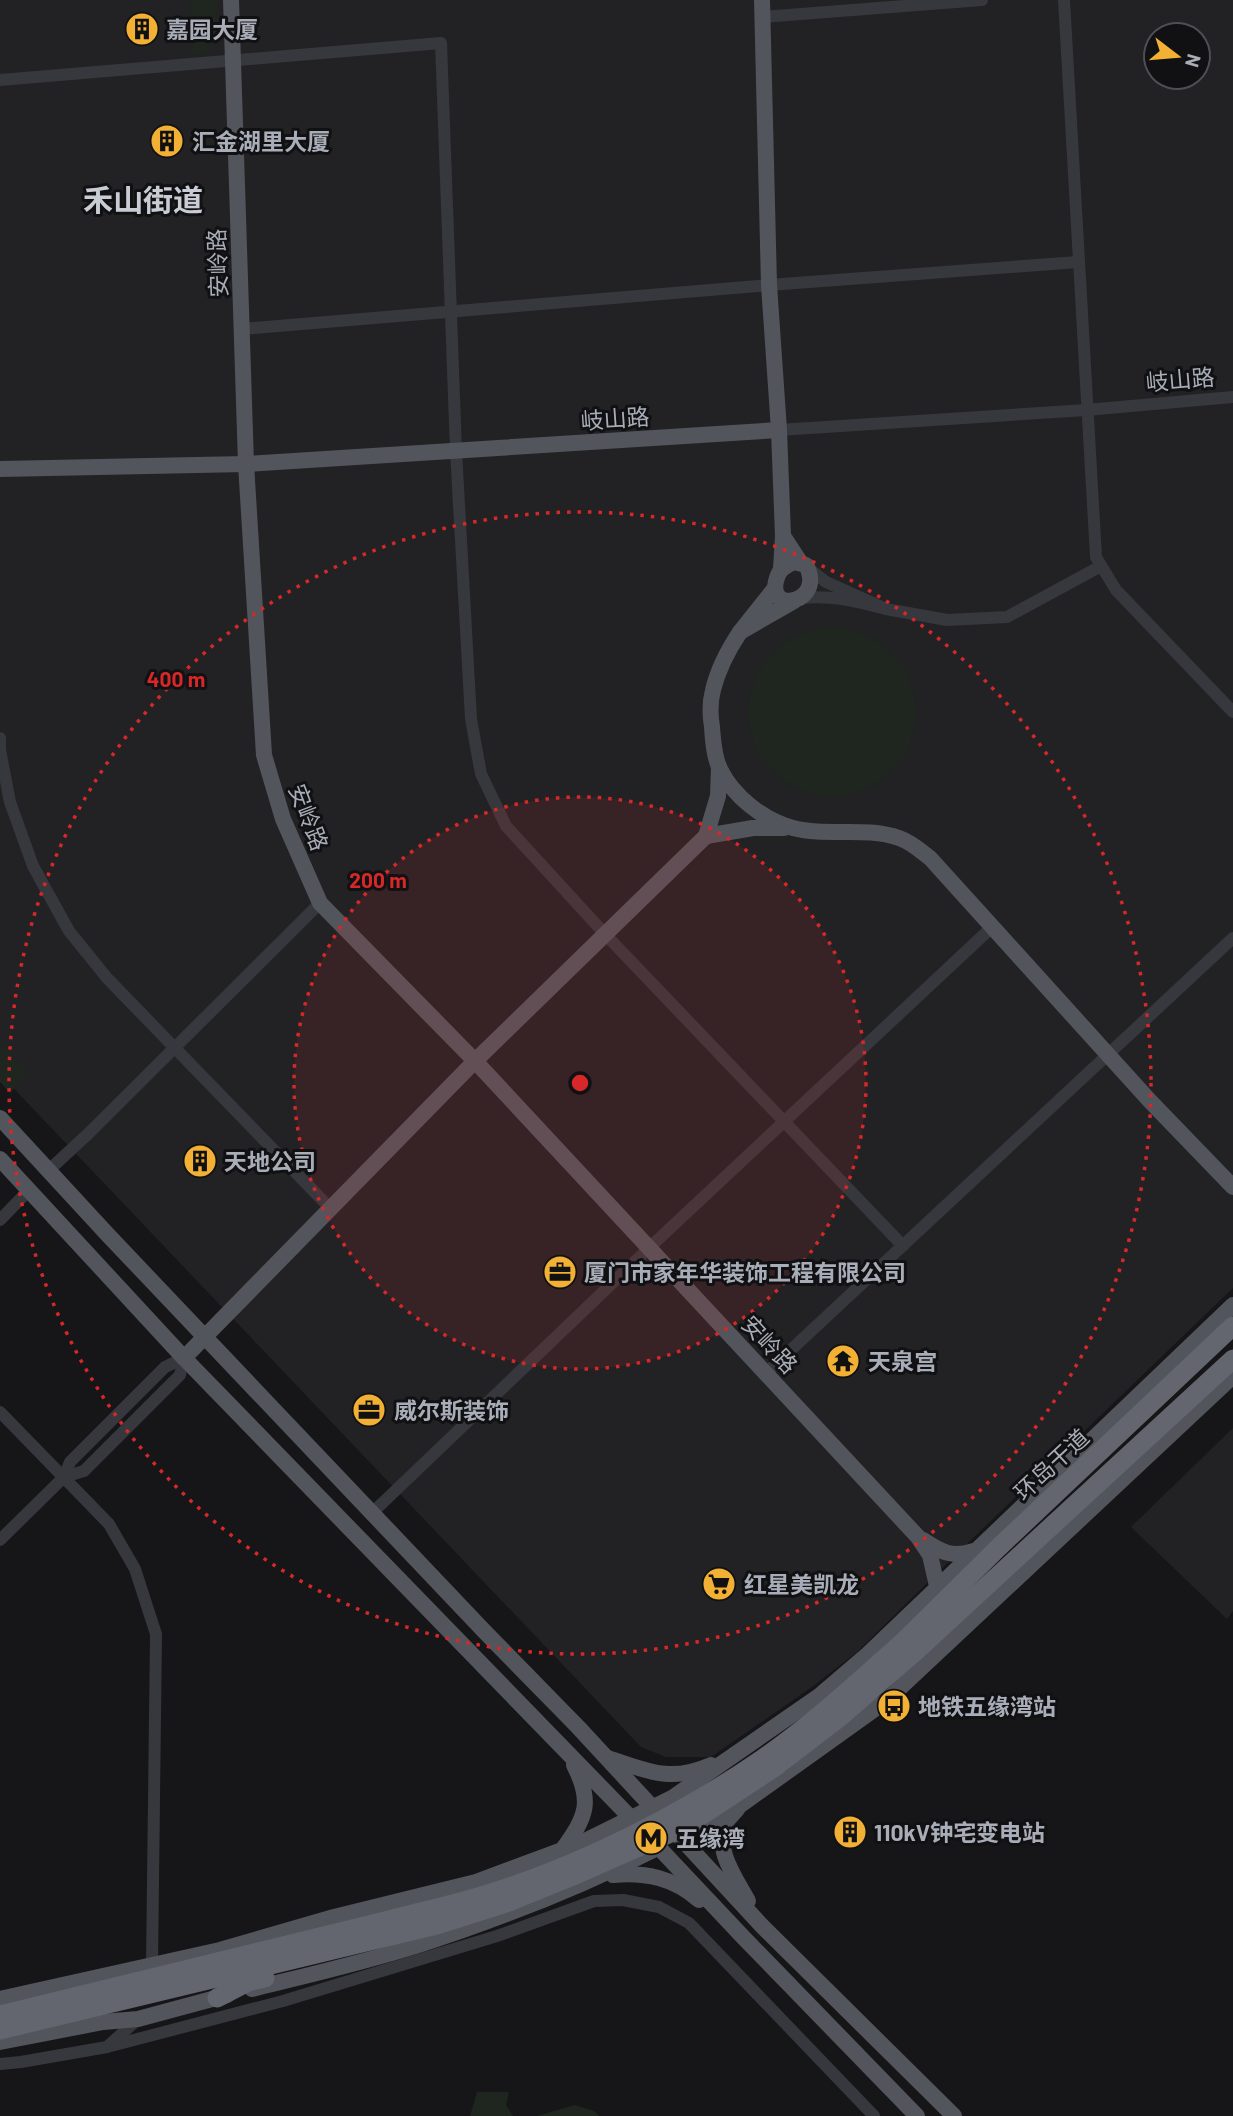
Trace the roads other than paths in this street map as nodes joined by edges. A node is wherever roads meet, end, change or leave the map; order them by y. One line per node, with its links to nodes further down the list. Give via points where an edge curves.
1 (231, 0): 6 (main road, 安岭路)
2 (762, 0): 5 (main road)
3 (982, 0): 5 (street)
4 (1064, 0): 8 (street)
5 (762, 17): 9 (main road)
6 (233, 60): 7 (street); 10 (street, via 441,43); 11 (main road, 安岭路)
7 (0, 80)
8 (1078, 262): 9 (street); 13 (street)
9 (769, 285): 10 (street); 14 (main road)
10 (451, 312): 11 (street); 15 (street)
11 (242, 329): 16 (main road, 安岭路)
12 (1233, 397): 13 (street, 岐山路)
13 (1086, 410): 14 (street, 岐山路); 20 (street, via 1096,557)
14 (779, 430): 15 (main road, 岐山路); 18 (main road)
15 (456, 451): 16 (main road, 岐山路); 33 (street, via 471,719 481,774 506,826)
16 (246, 464): 17 (main road, 岐山路); 31 (main road, 安岭路, via 264,755 283,819)
17 (0, 469)
18 (783, 536): 19 (main road); 21 (main road)
19 (804, 565): 21 (main road, via 794,562); 23 (main road, via 810,581); 24 (street, via 826,582)
20 (1101, 566): 24 (street, via 1007,617 947,620); 26 (street, via 1116,590)
21 (781, 569): 22 (main road)
22 (775, 588): 23 (main road, via 780,598); 25 (main road)
23 (797, 599): 24 (street, via 844,598); 25 (main road)
24 (886, 609)
25 (740, 632): 28 (main road, via 712,692 713,745)
26 (1233, 712)
27 (0, 738): 35 (street, via 10,802 33,866 69,931)
28 (719, 767): 29 (main road, via 740,798); 30 (main road, via 718,796)
29 (792, 828): 30 (main road); 32 (main road, via 900,838 930,858)
30 (706, 835): 33 (main road)
31 (320, 903): 35 (street); 37 (main road, 安岭路)
32 (991, 928): 36 (main road); 39 (street)
33 (604, 933): 37 (main road); 39 (street)
34 (1233, 939): 36 (street)
35 (175, 1048): 42 (street); 45 (street)
36 (1109, 1055): 43 (main road); 48 (street)
37 (475, 1061): 45 (main road); 49 (main road, 安岭路)
38 (0, 1118): 42 (main road)
39 (784, 1122): 48 (street); 49 (street)
40 (0, 1134): 47 (main road)
41 (0, 1159): 44 (main road)
42 (49, 1170): 47 (main road)
43 (1233, 1187)
44 (29, 1190): 46 (street); 53 (main road)
45 (330, 1208): 52 (main road)
46 (0, 1220)
47 (108, 1235): 52 (main road)
48 (903, 1246): 55 (street)
49 (649, 1248): 55 (main road, 安岭路); 59 (street)
50 (1233, 1305): 62 (main road)
51 (1233, 1326): 64 (highway, 环岛干道, via 999,1547)
52 (204, 1336): 53 (main road); 59 (main road)
53 (184, 1358): 58 (street, via 165,1367 70,1462); 65 (main road)
54 (1233, 1359): 64 (highway, 环岛干道)
55 (766, 1373): 60 (main road, 安岭路)
56 (1233, 1376): 68 (main road, via 886,1701)
57 (0, 1412): 58 (street)
58 (64, 1477): 61 (street); 79 (street, via 109,1524 135,1569 156,1634)
59 (372, 1513): 67 (main road)
60 (918, 1537): 62 (main road, via 940,1552 960,1555); 63 (main road, via 930,1555)
61 (0, 1540)
62 (975, 1550): 63 (main road)
63 (937, 1587): 66 (main road, via 819,1696)
64 (910, 1645): 76 (highway, bridge, via 763,1759 664,1820 564,1866)
65 (568, 1753): 70 (main road); 73 (main road, via 582,1780 586,1806)
66 (739, 1753): 67 (main road, via 674,1776); 69 (main road)
67 (604, 1756): 69 (main road)
68 (742, 1804): 71 (main road); 75 (main road, via 726,1823 722,1847)
69 (652, 1807): 70 (main road); 71 (main road)
70 (631, 1817): 72 (main road); 73 (main road)
71 (680, 1836): 72 (main road); 75 (main road)
72 (659, 1847): 74 (main road); 77 (main road)
73 (564, 1849): 78 (main road, via 476,1881)
74 (600, 1877): 77 (main road, via 633,1873 666,1879 691,1893); 81 (main road, via 420,1945)
75 (763, 1927): 91 (main road)
76 (384, 1932): 78 (highway); 81 (highway); 83 (highway); 85 (highway)
77 (743, 1937): 90 (main road)
78 (220, 1950): 79 (main road)
79 (152, 1965): 80 (main road)
80 (81, 1981): 82 (main road); 83 (highway)
81 (217, 1998): 84 (main road)
82 (0, 1999)
83 (0, 2013)
84 (138, 2019): 86 (main road); 87 (street)
85 (0, 2030)
86 (0, 2042)
87 (107, 2047): 88 (street); 89 (street, via 283,2001 497,1936 594,1900 623,1900 659,1907 689,1923)
88 (0, 2064)
89 (874, 2116)
90 (917, 2116)
91 (954, 2116)

